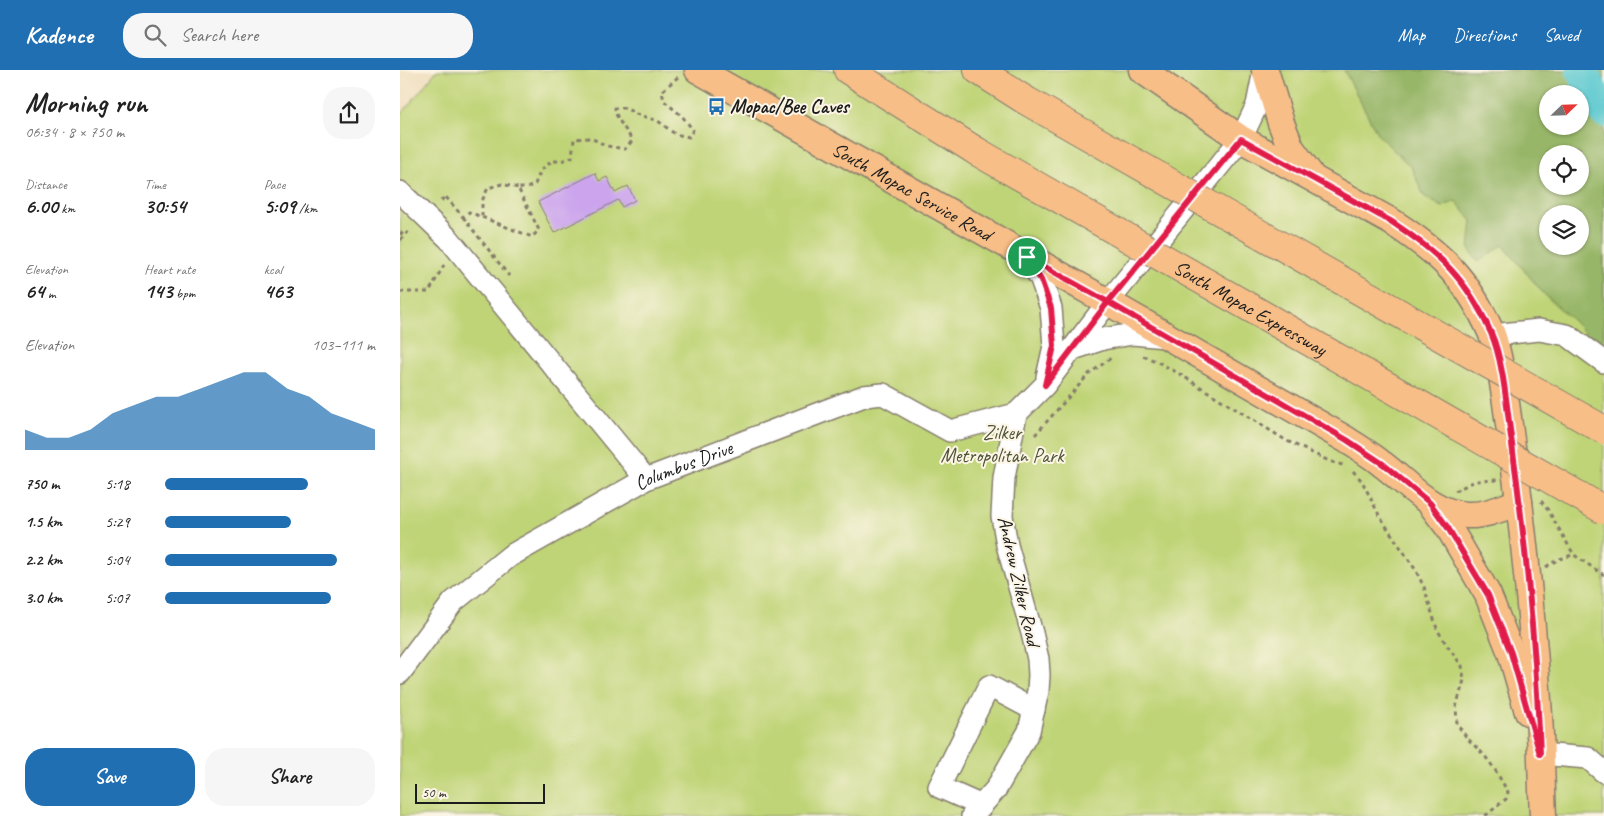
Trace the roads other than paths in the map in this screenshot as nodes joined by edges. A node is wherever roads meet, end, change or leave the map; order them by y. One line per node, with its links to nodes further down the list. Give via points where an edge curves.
1 (834, 70): 6 (highway, South Mopac Expressway)
2 (978, 70): 18 (highway, bridge, via 1025,100)
3 (1142, 70): 7 (main road)
4 (1264, 70): 7 (street, via 1257,105); 8 (main road, via 1291,148)
5 (688, 73): 10 (main road, South Mopac Service Road)
6 (859, 77): 22 (highway, South Mopac Expressway, bridge, via 976,150)
7 (1241, 139): 8 (main road); 11 (street)
8 (1313, 178): 12 (main road, via 1392,222 1439,256 1475,300)
9 (400, 192): 19 (street, via 449,239)
10 (1027, 257): 11 (main road, South Mopac Service Road); 16 (street, via 1041,280 1051,308 1054,346)
11 (1108, 302): 13 (main road, South Mopac Service Road); 14 (street)
12 (1492, 335): 15 (street, via 1539,330 1567,335); 20 (main road)
13 (1166, 337): 14 (street, via 1133,334); 21 (main road, South Mopac Service Road, via 1347,440 1383,464)
14 (1073, 349): 16 (street)
15 (1604, 362)
16 (1045, 385): 17 (street)
17 (1016, 414): 19 (street, Columbus Drive, via 950,431 883,394 864,396); 24 (street, Andrew Zilker Road, via 1004,478 1002,516 1038,659)
18 (1604, 430)
19 (646, 479): 23 (street, Columbus Drive, via 510,556 453,602)
20 (1528, 498): 21 (main road, via 1486,513 1467,515); 25 (main road)
21 (1430, 503): 25 (main road, via 1488,595 1511,653)
22 (1604, 510)
23 (400, 673)
24 (1034, 710): 27 (street, Andrew Zilker Road, via 1029,732 996,789); 27 (street, via 989,686 939,787)
25 (1540, 754): 26 (street, via 1588,758); 28 (main road)
26 (1604, 772)
27 (977, 811)
28 (1543, 816)

